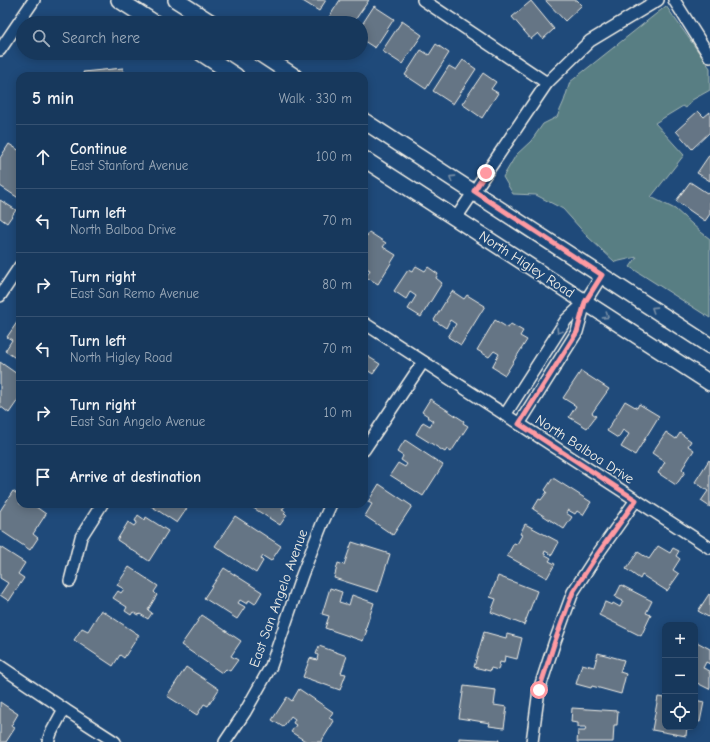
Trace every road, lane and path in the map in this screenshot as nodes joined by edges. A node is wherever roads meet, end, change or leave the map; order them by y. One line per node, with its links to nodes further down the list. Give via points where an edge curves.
1 (34, 0): 7 (street)
2 (119, 0): 8 (main road)
3 (176, 0): 9 (main road)
4 (423, 0): 17 (street)
5 (658, 0): 17 (street, via 590,41)
6 (674, 0): 12 (street)
7 (23, 16)
8 (144, 16)
9 (201, 16)
10 (16, 26): 11 (street)
11 (0, 50)
12 (710, 57)
13 (212, 60): 15 (main road)
14 (270, 60): 16 (main road)
15 (230, 72)
16 (288, 72)
17 (547, 83): 20 (street)
18 (368, 124): 20 (main road, one-way to 18)
19 (368, 162): 21 (main road, North Higley Road)
20 (474, 191): 21 (street); 23 (main road)
21 (456, 218): 25 (main road, North Higley Road)
22 (16, 272): 24 (street)
23 (602, 275): 25 (street); 27 (main road, one-way to 23)
24 (0, 296)
25 (585, 302): 29 (main road, North Higley Road, one-way to 29); 30 (street, one-way to 30, via 566,320); 31 (street, via 577,332)
26 (368, 326): 28 (street, North Balboa Drive)
27 (710, 346)
28 (423, 362): 30 (street, North Balboa Drive); 32 (street)
29 (710, 383)
30 (505, 415): 31 (street, North Balboa Drive)
31 (519, 424): 33 (street, North Balboa Drive)
32 (368, 444)
33 (636, 500): 36 (street, North Balboa Drive); 43 (street, via 573,592 539,690)
34 (99, 508): 37 (street, via 81,537)
35 (329, 508): 42 (street, East San Angelo Avenue, via 302,576 271,666)
36 (710, 548)
37 (70, 581)
38 (0, 666): 39 (street)
39 (64, 709): 40 (street); 41 (street)
40 (48, 742)
41 (115, 742)
42 (225, 742)
43 (532, 742)

